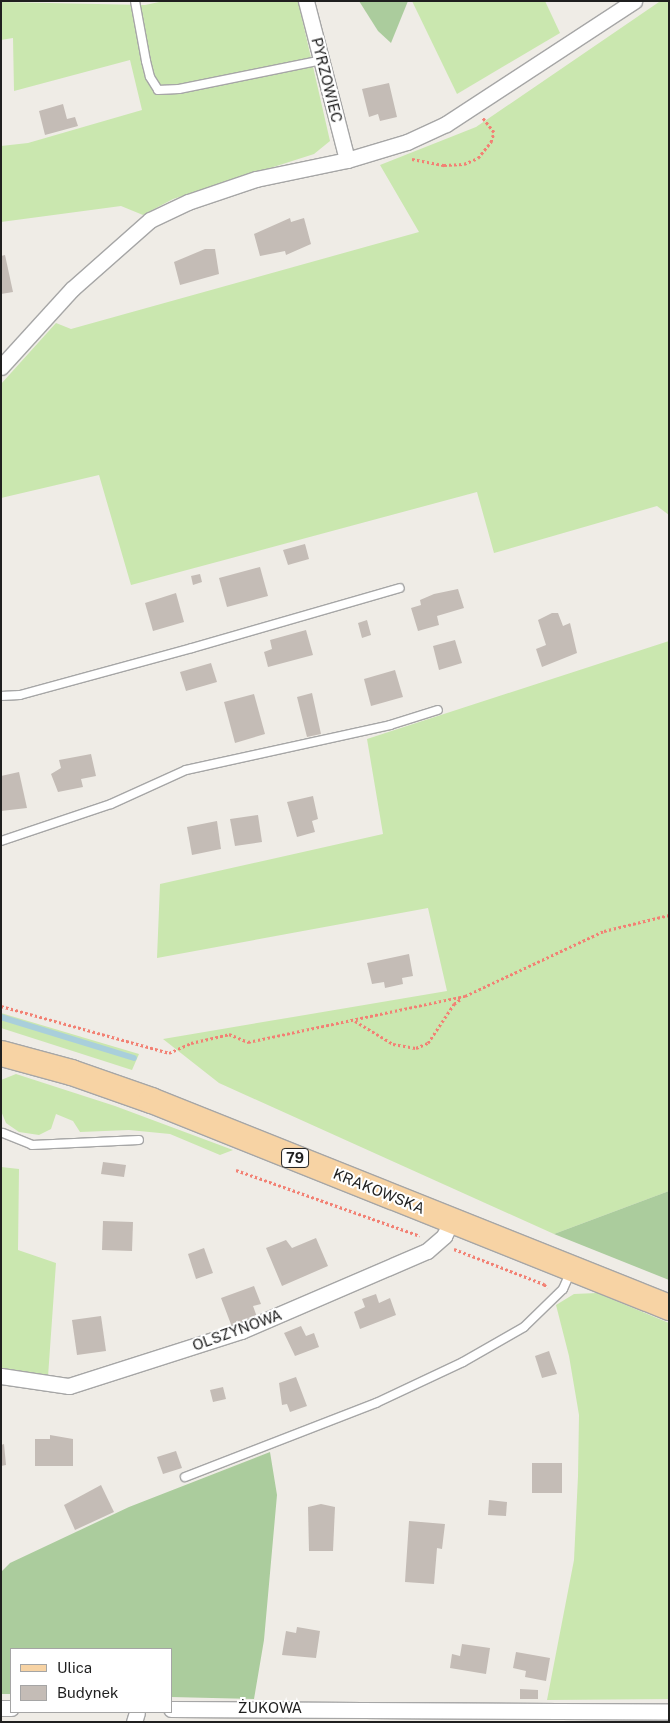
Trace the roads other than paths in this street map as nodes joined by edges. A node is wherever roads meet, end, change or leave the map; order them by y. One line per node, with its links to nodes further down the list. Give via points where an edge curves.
1 (135, 1): 4 (lane, via 148,69 158,90 179,89)
2 (306, 1): 4 (street, PYRZOWIEC)
3 (634, 1): 5 (street, via 446,124 383,150)
4 (323, 60): 5 (street, PYRZOWIEC)
5 (346, 160): 6 (street, via 256,179 188,202 150,220 72,289)
6 (1, 367)
7 (400, 588): 8 (lane, via 173,654 20,695)
8 (1, 696)
9 (438, 710): 10 (lane, via 390,725 186,770 111,804)
10 (1, 841)
11 (1, 1053): 14 (main road, KRAKOWSKA / 79, via 71,1072 151,1100)
12 (2, 1133): 13 (lane, via 32,1145)
13 (139, 1140)
14 (452, 1220): 15 (main road, KRAKOWSKA / 79); 17 (street, OLSZYNOWA, via 427,1251 241,1331 69,1386)
15 (572, 1268): 16 (main road, KRAKOWSKA / 79); 18 (lane, via 554,1299 524,1326 463,1362 376,1403)
16 (669, 1307)
17 (1, 1376)
18 (185, 1477)
19 (172, 1709): 20 (street, ŻUKOWA)
20 (669, 1712)

